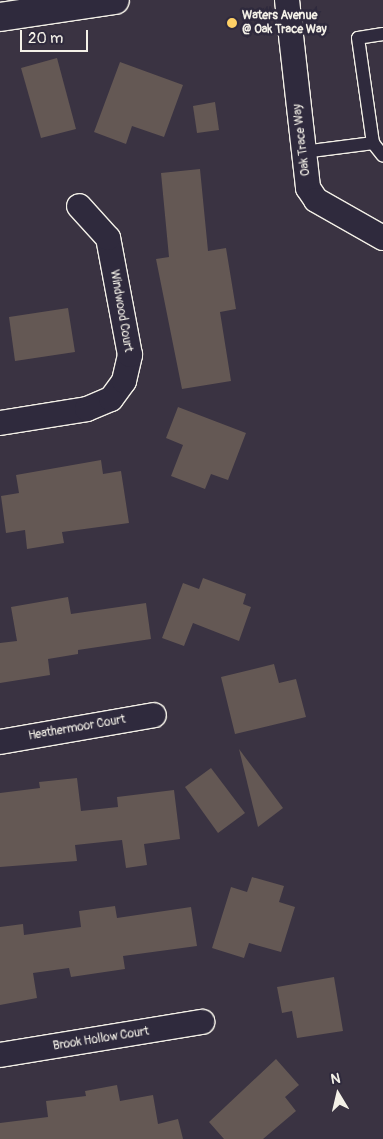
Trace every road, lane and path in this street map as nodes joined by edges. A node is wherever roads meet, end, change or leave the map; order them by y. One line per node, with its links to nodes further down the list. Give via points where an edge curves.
1 (115, 0): 3 (main road)
2 (287, 0): 6 (street, Oak Trace Way)
3 (0, 17)
4 (383, 34): 5 (lane, via 358,38)
5 (373, 143): 6 (lane); 7 (lane)
6 (303, 152): 9 (street, Oak Trace Way, via 308,188 316,200)
7 (383, 156)
8 (79, 206): 10 (street, Windwood Court, via 108,238 130,355 124,380 111,399 87,409)
9 (383, 238)
10 (0, 422)
11 (154, 715): 12 (street, Heathermoor Court)
12 (0, 742)
13 (202, 1022): 14 (street, Brook Hollow Court)
14 (0, 1055)

